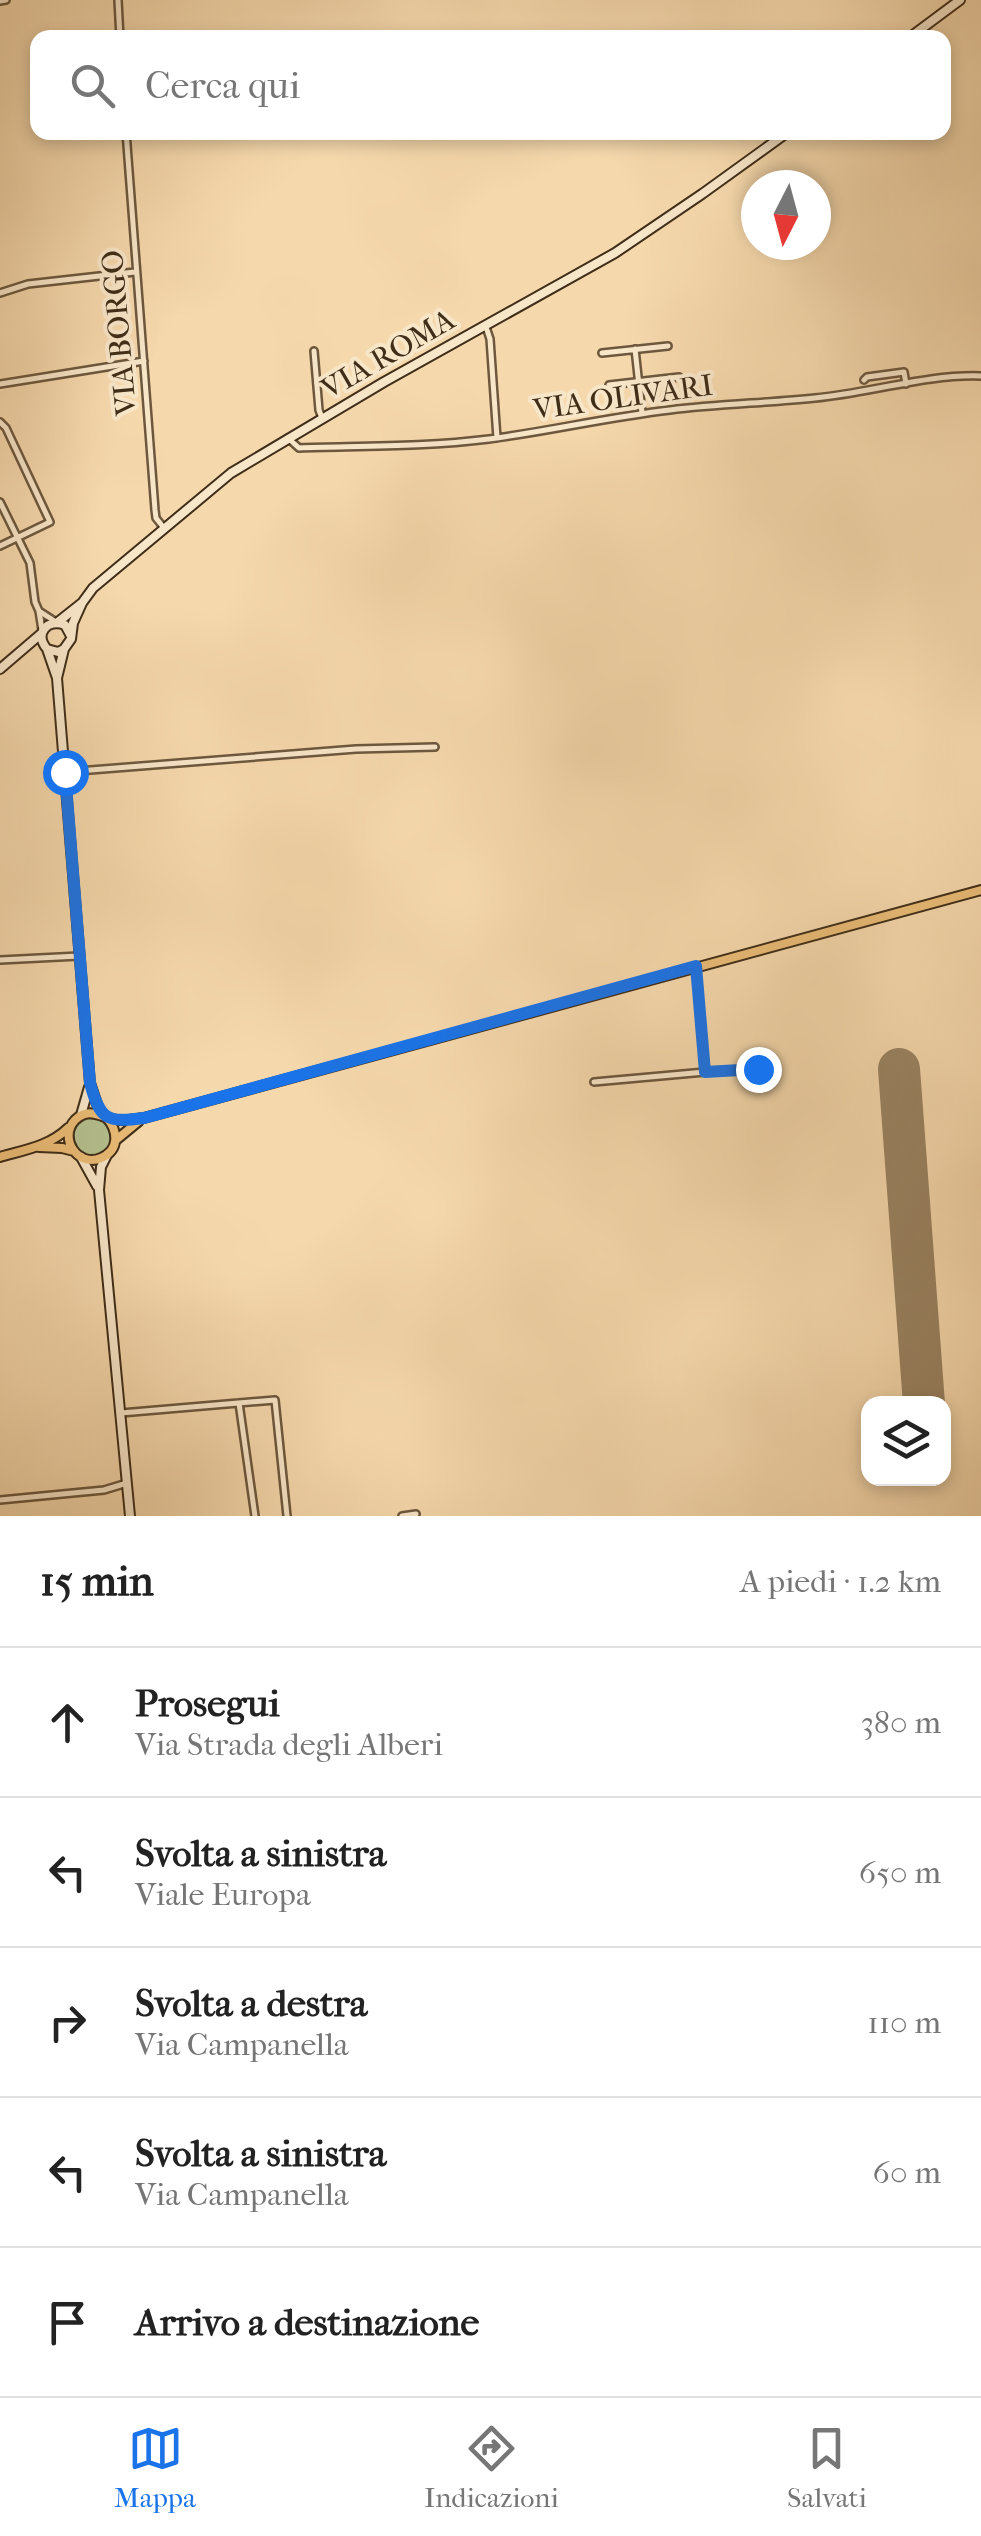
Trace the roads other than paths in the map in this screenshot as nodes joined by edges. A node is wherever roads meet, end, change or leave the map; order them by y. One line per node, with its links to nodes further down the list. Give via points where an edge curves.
1 (118, 0): 3 (street)
2 (960, 0): 4 (main road)
3 (120, 30)
4 (919, 30)
5 (127, 140): 7 (street, VIA BORGO)
6 (777, 140): 9 (main road, VIA ROMA, via 615,253)
7 (136, 272): 8 (street, via 28,284); 14 (street, VIA BORGO)
8 (0, 294)
9 (485, 325): 23 (main road, VIA ROMA); 26 (street)
10 (668, 346): 11 (street)
11 (636, 349): 13 (street); 18 (street)
12 (314, 351): 23 (street)
13 (602, 353)
14 (144, 360): 19 (street); 28 (street, VIA BORGO, via 155,510)
15 (981, 376): 21 (street, VIA OLIVARI)
16 (679, 377): 18 (street)
17 (864, 380): 21 (street, via 904,372)
18 (639, 382): 20 (street); 22 (street)
19 (0, 384)
20 (609, 384)
21 (906, 384): 22 (street, VIA OLIVARI)
22 (642, 414): 26 (street, VIA OLIVARI)
23 (322, 418): 25 (main road, VIA ROMA)
24 (0, 422): 29 (street, via 50,522)
25 (288, 438): 26 (street, VIA OLIVARI, via 299,448); 28 (main road, VIA ROMA)
26 (498, 438)
27 (0, 502): 29 (street)
28 (164, 528): 31 (main road, VIA ROMA)
29 (18, 538): 30 (street); 32 (street)
30 (0, 546)
31 (82, 603): 33 (main road, VIA ROMA); 35 (main road, VIA ROMA)
32 (39, 610): 33 (street); 34 (street)
33 (56, 622): 34 (main road, VIA ROMA); 35 (main road)
34 (42, 632): 36 (main road); 38 (main road, VIA ROMA)
35 (71, 636): 37 (main road, VIA ROMA)
36 (46, 648): 37 (main road, VIA ROMA); 38 (main road, VIA ROMA); 40 (main road)
37 (64, 649): 40 (main road)
38 (20, 652): 39 (main road, VIA ROMA)
39 (0, 669)
40 (57, 678): 42 (main road)
41 (435, 746): 42 (street)
42 (65, 772): 44 (main road)
43 (981, 890): 46 (main road)
44 (79, 956): 45 (street); 50 (main road)
45 (0, 960)
46 (696, 966): 48 (street); 53 (main road)
47 (758, 1069): 48 (street)
48 (705, 1072): 49 (street)
49 (594, 1082)
50 (90, 1083): 51 (main road); 52 (main road)
51 (81, 1116): 52 (main road); 54 (main road)
52 (105, 1117): 53 (main road); 55 (main road)
53 (144, 1118): 55 (main road)
54 (71, 1125): 56 (main road); 57 (main road, via 68,1138)
55 (116, 1140): 58 (main road)
56 (35, 1147): 57 (main road); 59 (main road)
57 (77, 1154): 58 (main road, via 94,1160); 60 (main road)
58 (107, 1155): 60 (main road)
59 (0, 1157)
60 (99, 1190): 62 (main road)
61 (239, 1403): 62 (street); 67 (street); 68 (street, via 275,1400)
62 (121, 1413): 63 (main road)
63 (127, 1483): 64 (street); 66 (main road)
64 (0, 1500)
65 (416, 1514): 69 (street)
66 (130, 1516)
67 (254, 1516)
68 (288, 1516)
69 (402, 1516)

